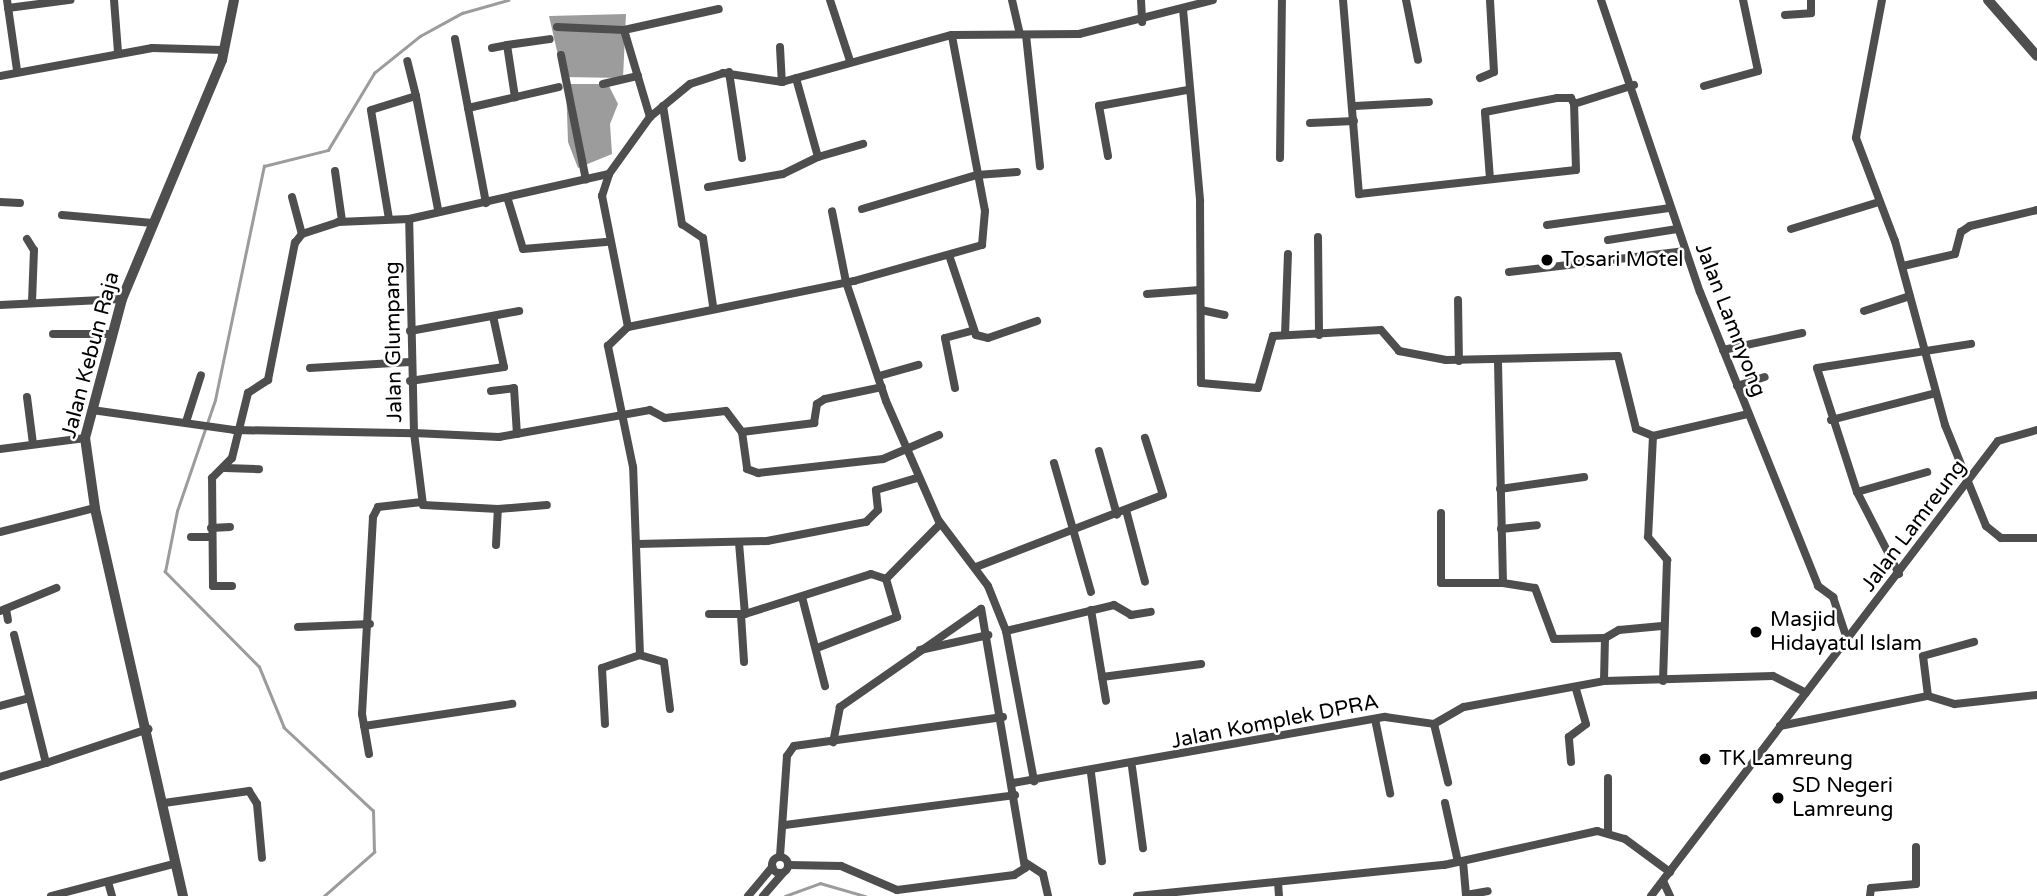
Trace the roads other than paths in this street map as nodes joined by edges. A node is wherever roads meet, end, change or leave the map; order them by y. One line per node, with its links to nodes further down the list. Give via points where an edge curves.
1 (114, 0): 32 (street)
2 (234, 0): 31 (street, Jalan Kebun Raja)
3 (830, 0): 37 (street)
4 (1012, 0): 24 (street)
5 (1141, 0): 21 (street)
6 (1213, 0): 19 (street)
7 (1282, 0): 64 (street)
8 (1342, 0): 55 (street)
9 (1406, 0): 35 (street)
10 (1490, 0): 43 (street, via 1494,72)
11 (1601, 0): 46 (street, Jalan Lamnyong)
12 (1743, 0): 47 (street, via 1758,71)
13 (1811, 0): 20 (street, via 1811,13)
14 (1882, 0): 76 (street, via 1856,138)
15 (1988, 0): 34 (street)
16 (70, 1): 17 (street)
17 (7, 4): 38 (street)
18 (719, 9): 23 (street)
19 (1183, 9): 21 (street); 49 (street)
20 (1785, 15)
21 (1142, 22): 24 (street)
22 (557, 27): 23 (street)
23 (624, 30): 41 (street)
24 (1022, 33): 25 (street); 65 (street)
25 (951, 36): 37 (street); 69 (street)
26 (455, 38): 56 (street)
27 (550, 38): 28 (street)
28 (506, 45): 30 (street); 51 (street)
29 (780, 47): 44 (street)
30 (492, 48)
31 (224, 50): 32 (street, via 177,45); 88 (street, Jalan Kebun Raja)
32 (118, 52): 38 (street)
33 (561, 55): 71 (street)
34 (2037, 56)
35 (1418, 60)
36 (407, 61): 50 (street)
37 (850, 61): 42 (street)
38 (17, 71): 40 (street)
39 (729, 72): 44 (street); 54 (street, via 690,84); 63 (street)
40 (0, 76)
41 (638, 76): 45 (street); 57 (street)
42 (796, 78): 44 (street); 62 (street)
43 (1480, 78)
44 (782, 82)
45 (603, 84)
46 (1634, 85): 53 (street); 79 (street, Jalan Lamnyong)
47 (1704, 86)
48 (559, 87): 51 (street)
49 (1187, 90): 61 (street, via 1099,106); 103 (street, via 1200,201)
50 (416, 96): 80 (street); 85 (street, via 371,110)
51 (515, 97): 56 (street)
52 (1429, 102): 55 (street)
53 (1574, 104): 70 (street, via 1579,169); 70 (street, via 1557,98 1485,112)
54 (663, 106): 57 (street); 110 (street, via 682,224 703,238)
55 (1356, 106): 58 (street)
56 (468, 108): 78 (street)
57 (650, 117): 68 (street)
58 (1354, 121): 59 (street); 70 (street, via 1359,194)
59 (1310, 123)
60 (863, 144): 62 (street)
61 (1108, 156)
62 (818, 157): 72 (street, via 783,174)
63 (742, 158)
64 (1280, 158)
65 (1040, 166)
66 (335, 171): 87 (street)
67 (1017, 172): 69 (street)
68 (609, 174): 71 (street); 96 (street, via 602,196)
69 (977, 175): 81 (street); 99 (street, via 986,233 982,245)
70 (1490, 179)
71 (586, 180): 74 (street)
72 (708, 187)
73 (292, 197): 92 (street)
74 (508, 200): 78 (street); 96 (street, via 523,250)
75 (0, 202): 77 (street)
76 (1879, 202): 91 (street); 100 (street)
77 (20, 203)
78 (486, 203): 80 (street)
79 (1669, 208): 89 (street); 90 (street, Jalan Lamnyong)
80 (438, 209): 86 (street)
81 (862, 209)
82 (832, 211): 102 (street)
83 (2037, 211): 100 (street, via 1970,226 1955,254)
84 (62, 215): 88 (street)
85 (389, 219): 86 (street); 87 (street)
86 (409, 219): 118 (street, Jalan Glumpang)
87 (342, 221): 92 (street)
88 (153, 223): 106 (street, Jalan Kebun Raja)
89 (1547, 225)
90 (1677, 229): 95 (street); 97 (street, Jalan Lamnyong)
91 (1791, 229)
92 (302, 234): 149 (street, via 286,270 271,371 244,400)
93 (1318, 237): 124 (street)
94 (27, 239): 108 (street, via 34,250)
95 (1608, 240)
96 (606, 243): 117 (street)
97 (1684, 251): 101 (street); 126 (street, Jalan Lamnyong)
98 (1288, 254): 123 (street)
99 (949, 255): 102 (street); 119 (street)
100 (1903, 266): 105 (street)
101 (1509, 272)
102 (846, 282): 110 (street); 134 (street)
103 (1200, 290): 104 (street); 111 (street)
104 (1147, 294)
105 (1910, 296): 112 (street); 127 (street)
106 (122, 299): 108 (street); 122 (street, Jalan Kebun Raja)
107 (1458, 300): 128 (street)
108 (32, 302): 109 (street)
109 (0, 305)
110 (713, 306): 117 (street)
111 (1201, 310): 114 (street); 123 (street, via 1198,378 1204,385 1258,388 1267,340)
112 (1864, 310)
113 (519, 312): 115 (street)
114 (1224, 315)
115 (493, 316): 118 (street); 136 (street, via 504,367)
116 (1037, 321): 119 (street, via 988,338)
117 (628, 327): 145 (street, via 608,346)
118 (410, 331): 129 (street, Jalan Glumpang)
119 (972, 331): 139 (street, via 945,338)
120 (1802, 333): 126 (street)
121 (53, 334): 122 (street)
122 (112, 334): 143 (street, Jalan Kebun Raja)
123 (1285, 335): 124 (street)
124 (1319, 335): 128 (street, via 1381,330 1405,354)
125 (1971, 344): 127 (street)
126 (1723, 350): 137 (street, Jalan Lamnyong)
127 (1926, 350): 141 (street); 146 (street, via 1818,368)
128 (1459, 361): 130 (street)
129 (410, 362): 132 (street); 136 (street, Jalan Glumpang)
130 (1498, 363): 154 (street, via 1618,356 1636,429); 168 (street)
131 (918, 365): 134 (street)
132 (310, 369)
133 (201, 375): 147 (street)
134 (879, 376): 138 (street)
135 (1765, 377): 137 (street)
136 (410, 382): 151 (street, Jalan Glumpang)
137 (1737, 386): 144 (street, Jalan Lamnyong)
138 (882, 387): 150 (street, via 817,404 814,423); 160 (street)
139 (955, 388)
140 (491, 391): 152 (street, via 514,388)
141 (1936, 393): 146 (street); 167 (street)
142 (27, 397): 157 (street)
143 (92, 410): 147 (street, Jalan Glumpang); 155 (street, Jalan Kebun Raja)
144 (1748, 414): 154 (street); 211 (street, Jalan Lamnyong)
145 (626, 417): 150 (street, via 650,410 665,418 726,411); 152 (street); 187 (street)
146 (1831, 420): 169 (street)
147 (186, 422): 149 (street, Jalan Glumpang)
148 (2037, 430): 167 (street, Jalan Lamreung, via 2004,436)
149 (237, 431): 151 (street, Jalan Glumpang); 162 (street)
150 (742, 432): 160 (street, via 751,473 821,471)
151 (414, 433): 152 (street); 170 (street)
152 (517, 434)
153 (939, 435): 160 (street)
154 (1653, 436): 205 (street, via 1648,537 1667,560)
155 (85, 438): 157 (street); 172 (street, Jalan Kebun Raja)
156 (1144, 438): 174 (street, via 1163,495)
157 (33, 444): 158 (street)
158 (0, 449)
159 (1099, 451): 176 (street)
160 (905, 453): 166 (street)
161 (1054, 463): 183 (street)
162 (225, 468): 163 (street); 182 (street, via 212,478)
163 (259, 469)
164 (1927, 472): 169 (street)
165 (1584, 477): 168 (street)
166 (916, 478): 177 (street); 186 (street, via 876,490 878,510 866,523)
167 (1968, 483): 185 (street, via 1989,531 2001,538); 190 (street, Jalan Lamreung)
168 (1500, 489): 180 (street)
169 (1857, 492): 190 (street)
170 (422, 502): 173 (street); 204 (street, via 375,510)
171 (547, 505): 173 (street)
172 (94, 508): 181 (street); 238 (street, Jalan Kebun Raja)
173 (498, 509): 188 (street)
174 (1126, 510): 176 (street); 192 (street)
175 (1441, 513): 193 (street, via 1441,583)
176 (1117, 515): 183 (street)
177 (939, 521): 189 (street); 191 (street)
178 (1537, 525): 180 (street)
179 (230, 527): 182 (street)
180 (1501, 529): 193 (street)
181 (0, 532)
182 (211, 532): 184 (street); 194 (street, via 212,586)
183 (1077, 532): 189 (street); 196 (street)
184 (191, 537)
185 (2037, 538)
186 (739, 543): 187 (street); 202 (street)
187 (637, 544): 215 (street)
188 (496, 545)
189 (976, 567): 207 (street)
190 (1899, 574): 211 (street, Jalan Lamreung)
191 (886, 579): 197 (street, via 871,574); 213 (street, via 897,617)
192 (1145, 582)
193 (1503, 583): 210 (street, via 1535,588 1554,639)
194 (232, 586)
195 (55, 588): 198 (street)
196 (1091, 592)
197 (802, 597): 202 (street); 213 (street)
198 (3, 610): 203 (street)
199 (1091, 610): 200 (street, via 1114,605 1131,615); 207 (street); 218 (street)
200 (1151, 612)
201 (709, 614): 202 (street)
202 (743, 614): 216 (street)
203 (8, 620)
204 (370, 624): 206 (street); 236 (street)
205 (1662, 626): 210 (street, via 1619,630); 220 (street)
206 (298, 627)
207 (1006, 631): 247 (street)
208 (14, 635): 227 (street)
209 (988, 635): 214 (street); 214 (street, via 983,611 975,609); 232 (street)
210 (1605, 638): 219 (street)
211 (1848, 642): 224 (street, Jalan Lamreung)
212 (1975, 642): 226 (street, via 1923,656)
213 (817, 648): 222 (street)
214 (913, 651): 239 (street, via 840,707)
215 (640, 655): 231 (street, via 664,662); 234 (street, via 602,668)
216 (744, 662)
217 (1201, 664): 218 (street)
218 (1102, 677): 228 (street)
219 (1605, 681): 220 (street); 223 (street)
220 (1663, 681): 224 (street, via 1773,676)
221 (2037, 684): 225 (street)
222 (825, 686)
223 (1576, 689): 235 (street, via 1476,704); 241 (street, via 1586,724 1569,737)
224 (1807, 693): 237 (street, Jalan Lamreung)
225 (2036, 694): 226 (street, via 1955,704)
226 (1928, 696): 237 (street)
227 (29, 698): 230 (street); 242 (street)
228 (1105, 701)
229 (512, 704): 236 (street)
230 (0, 706)
231 (670, 709)
232 (1003, 718): 239 (street); 249 (street)
233 (1375, 719): 235 (street, Jalan Komplek DPRA); 243 (street, Jalan Komplek DPRA); 250 (street)
234 (605, 724)
235 (1434, 724): 248 (street)
236 (364, 726): 240 (street)
237 (1780, 726): 266 (street, Jalan Lamreung)
238 (148, 729): 242 (street); 252 (street, Jalan Kebun Raja)
239 (833, 742): 254 (street, via 789,749)
240 (369, 754)
241 (1571, 762)
242 (46, 763): 245 (street)
243 (1132, 766): 244 (street, Jalan Komplek DPRA); 257 (street)
244 (1091, 773): 247 (street, Jalan Komplek DPRA); 260 (street)
245 (0, 777)
246 (1608, 778): 255 (street)
247 (1034, 780): 249 (street, Jalan Komplek DPRA)
248 (1448, 782)
249 (1013, 783): 251 (street)
250 (1390, 793)
251 (1015, 795): 254 (street); 262 (street)
252 (164, 803): 259 (street, via 249,792 257,804); 263 (street, Jalan Kebun Raja)
253 (1445, 803): 261 (street)
254 (785, 825): 258 (street)
255 (1608, 832): 261 (street); 266 (street)
256 (1916, 847): 282 (street, via 1916,884 1871,888)
257 (1143, 848)
258 (779, 856): 264 (street); 265 (street)
259 (262, 858)
260 (1102, 861)
261 (1460, 861): 270 (street); 271 (street, via 1466,895)
262 (1026, 863): 264 (street, via 1014,875 897,890 841,866); 277 (street, via 1043,874)
263 (174, 864): 269 (street); 274 (street, Jalan Kebun Raja)
264 (789, 865): 267 (street)
265 (772, 867): 267 (street); 275 (street)
266 (1670, 872): 268 (street, Jalan Lamreung)
267 (783, 873): 276 (street)
268 (1662, 881): 280 (street, Jalan Lamreung); 281 (street)
269 (108, 882): 272 (street); 273 (street)
270 (1278, 882): 278 (street); 279 (street)
271 (1488, 891)
272 (52, 896)
273 (111, 896)
274 (183, 896)
275 (748, 896)
276 (763, 896)
277 (1048, 896)
278 (1137, 896)
279 (1279, 896)
280 (1651, 896)
281 (1670, 896)
282 (1870, 896)

